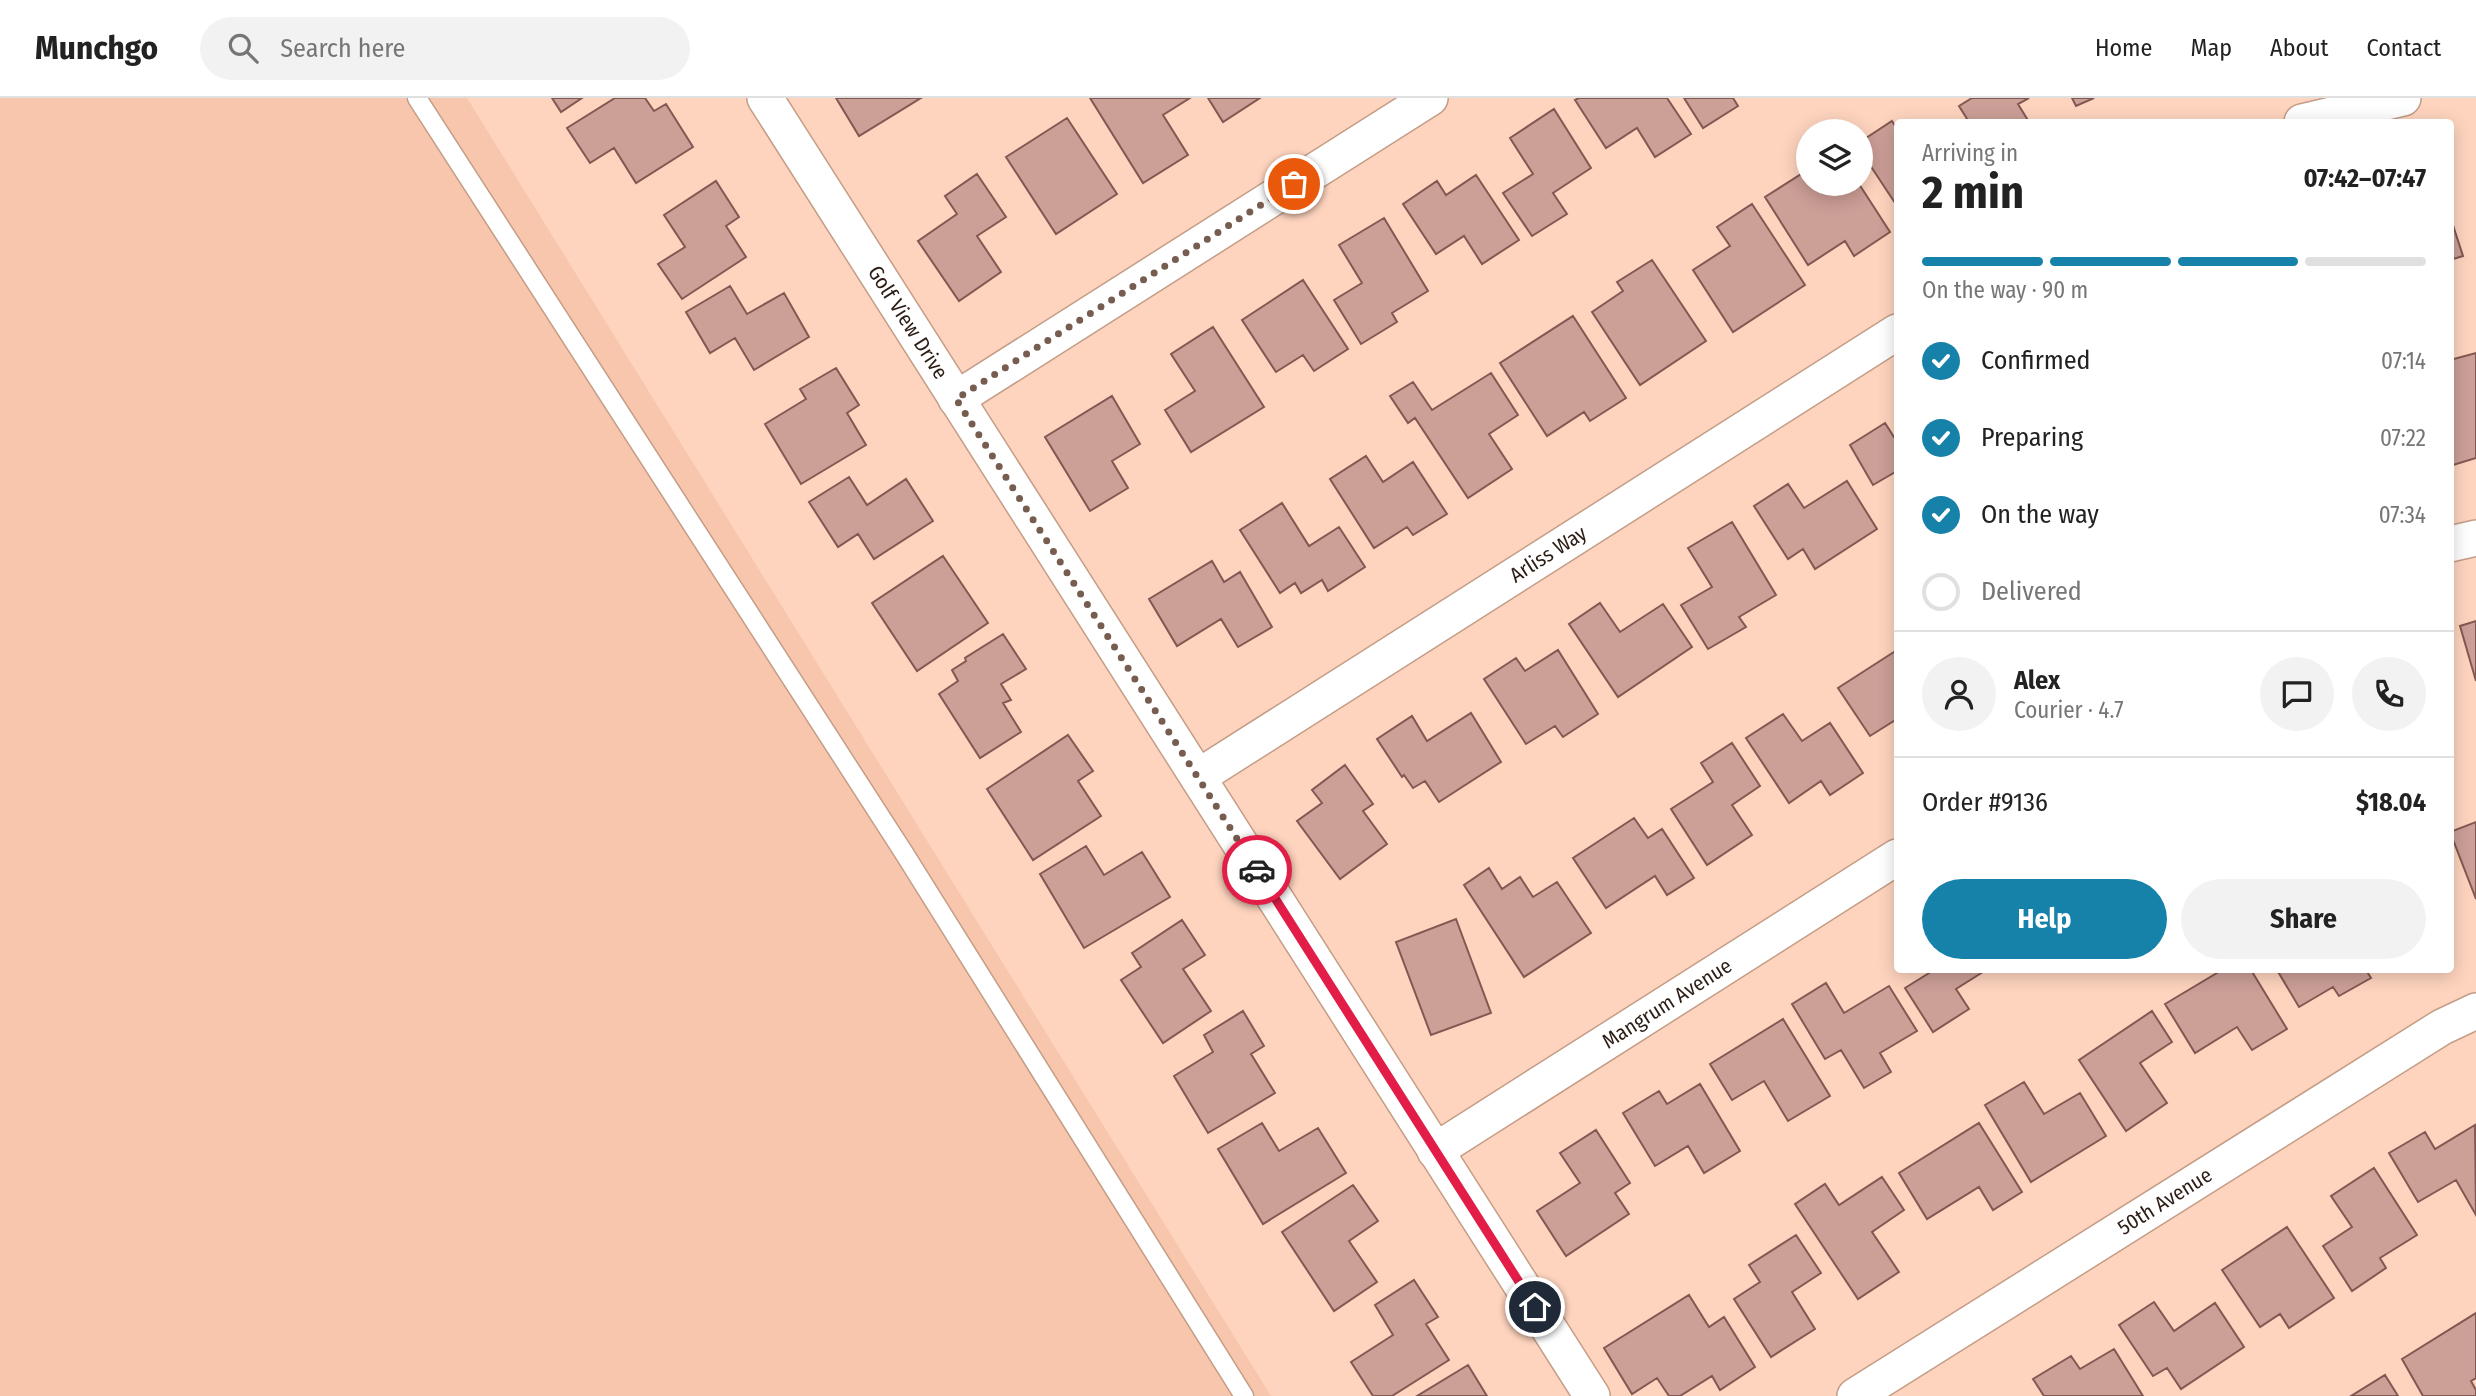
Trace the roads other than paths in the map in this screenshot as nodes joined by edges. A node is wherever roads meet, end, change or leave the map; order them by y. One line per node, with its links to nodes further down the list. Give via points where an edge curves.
1 (417, 98): 14 (lane, via 904,853)
2 (765, 98): 7 (street, Golf View Drive)
3 (1430, 98): 7 (street)
4 (2403, 98): 5 (street)
5 (2314, 119)
6 (1894, 334): 10 (street, Arliss Way)
7 (956, 399): 10 (street, Golf View Drive)
8 (2476, 538): 9 (street)
9 (2454, 543)
10 (1198, 777): 13 (street, Golf View Drive)
11 (1894, 859): 13 (street, Mangrum Avenue)
12 (2476, 1011): 16 (street, 50th Avenue, via 2442,1027)
13 (1435, 1151): 15 (street, Golf View Drive)
14 (1244, 1396)
15 (1592, 1396)
16 (1855, 1396)

